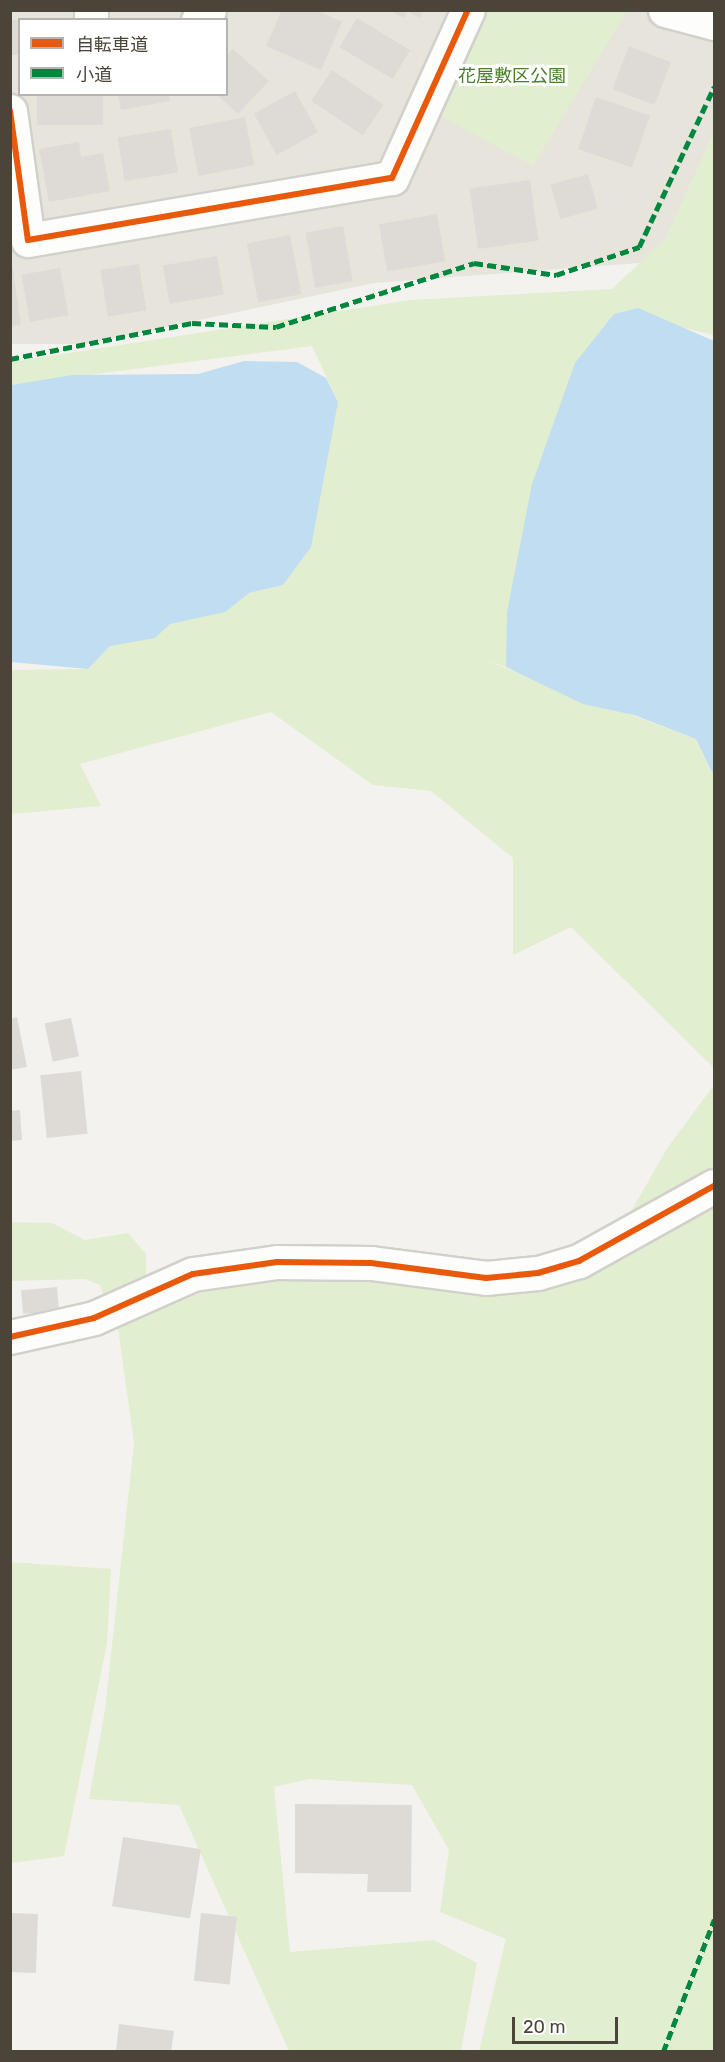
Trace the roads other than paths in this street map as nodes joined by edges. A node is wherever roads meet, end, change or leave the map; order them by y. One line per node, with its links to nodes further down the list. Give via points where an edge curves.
1 (468, 10): 4 (street, via 392,178 28,240)
2 (665, 10): 3 (street)
3 (714, 23)
4 (10, 111)
5 (714, 1186): 6 (street, via 579,1261 538,1273 486,1278 371,1263 277,1262 194,1274 94,1318)
6 (10, 1336)

